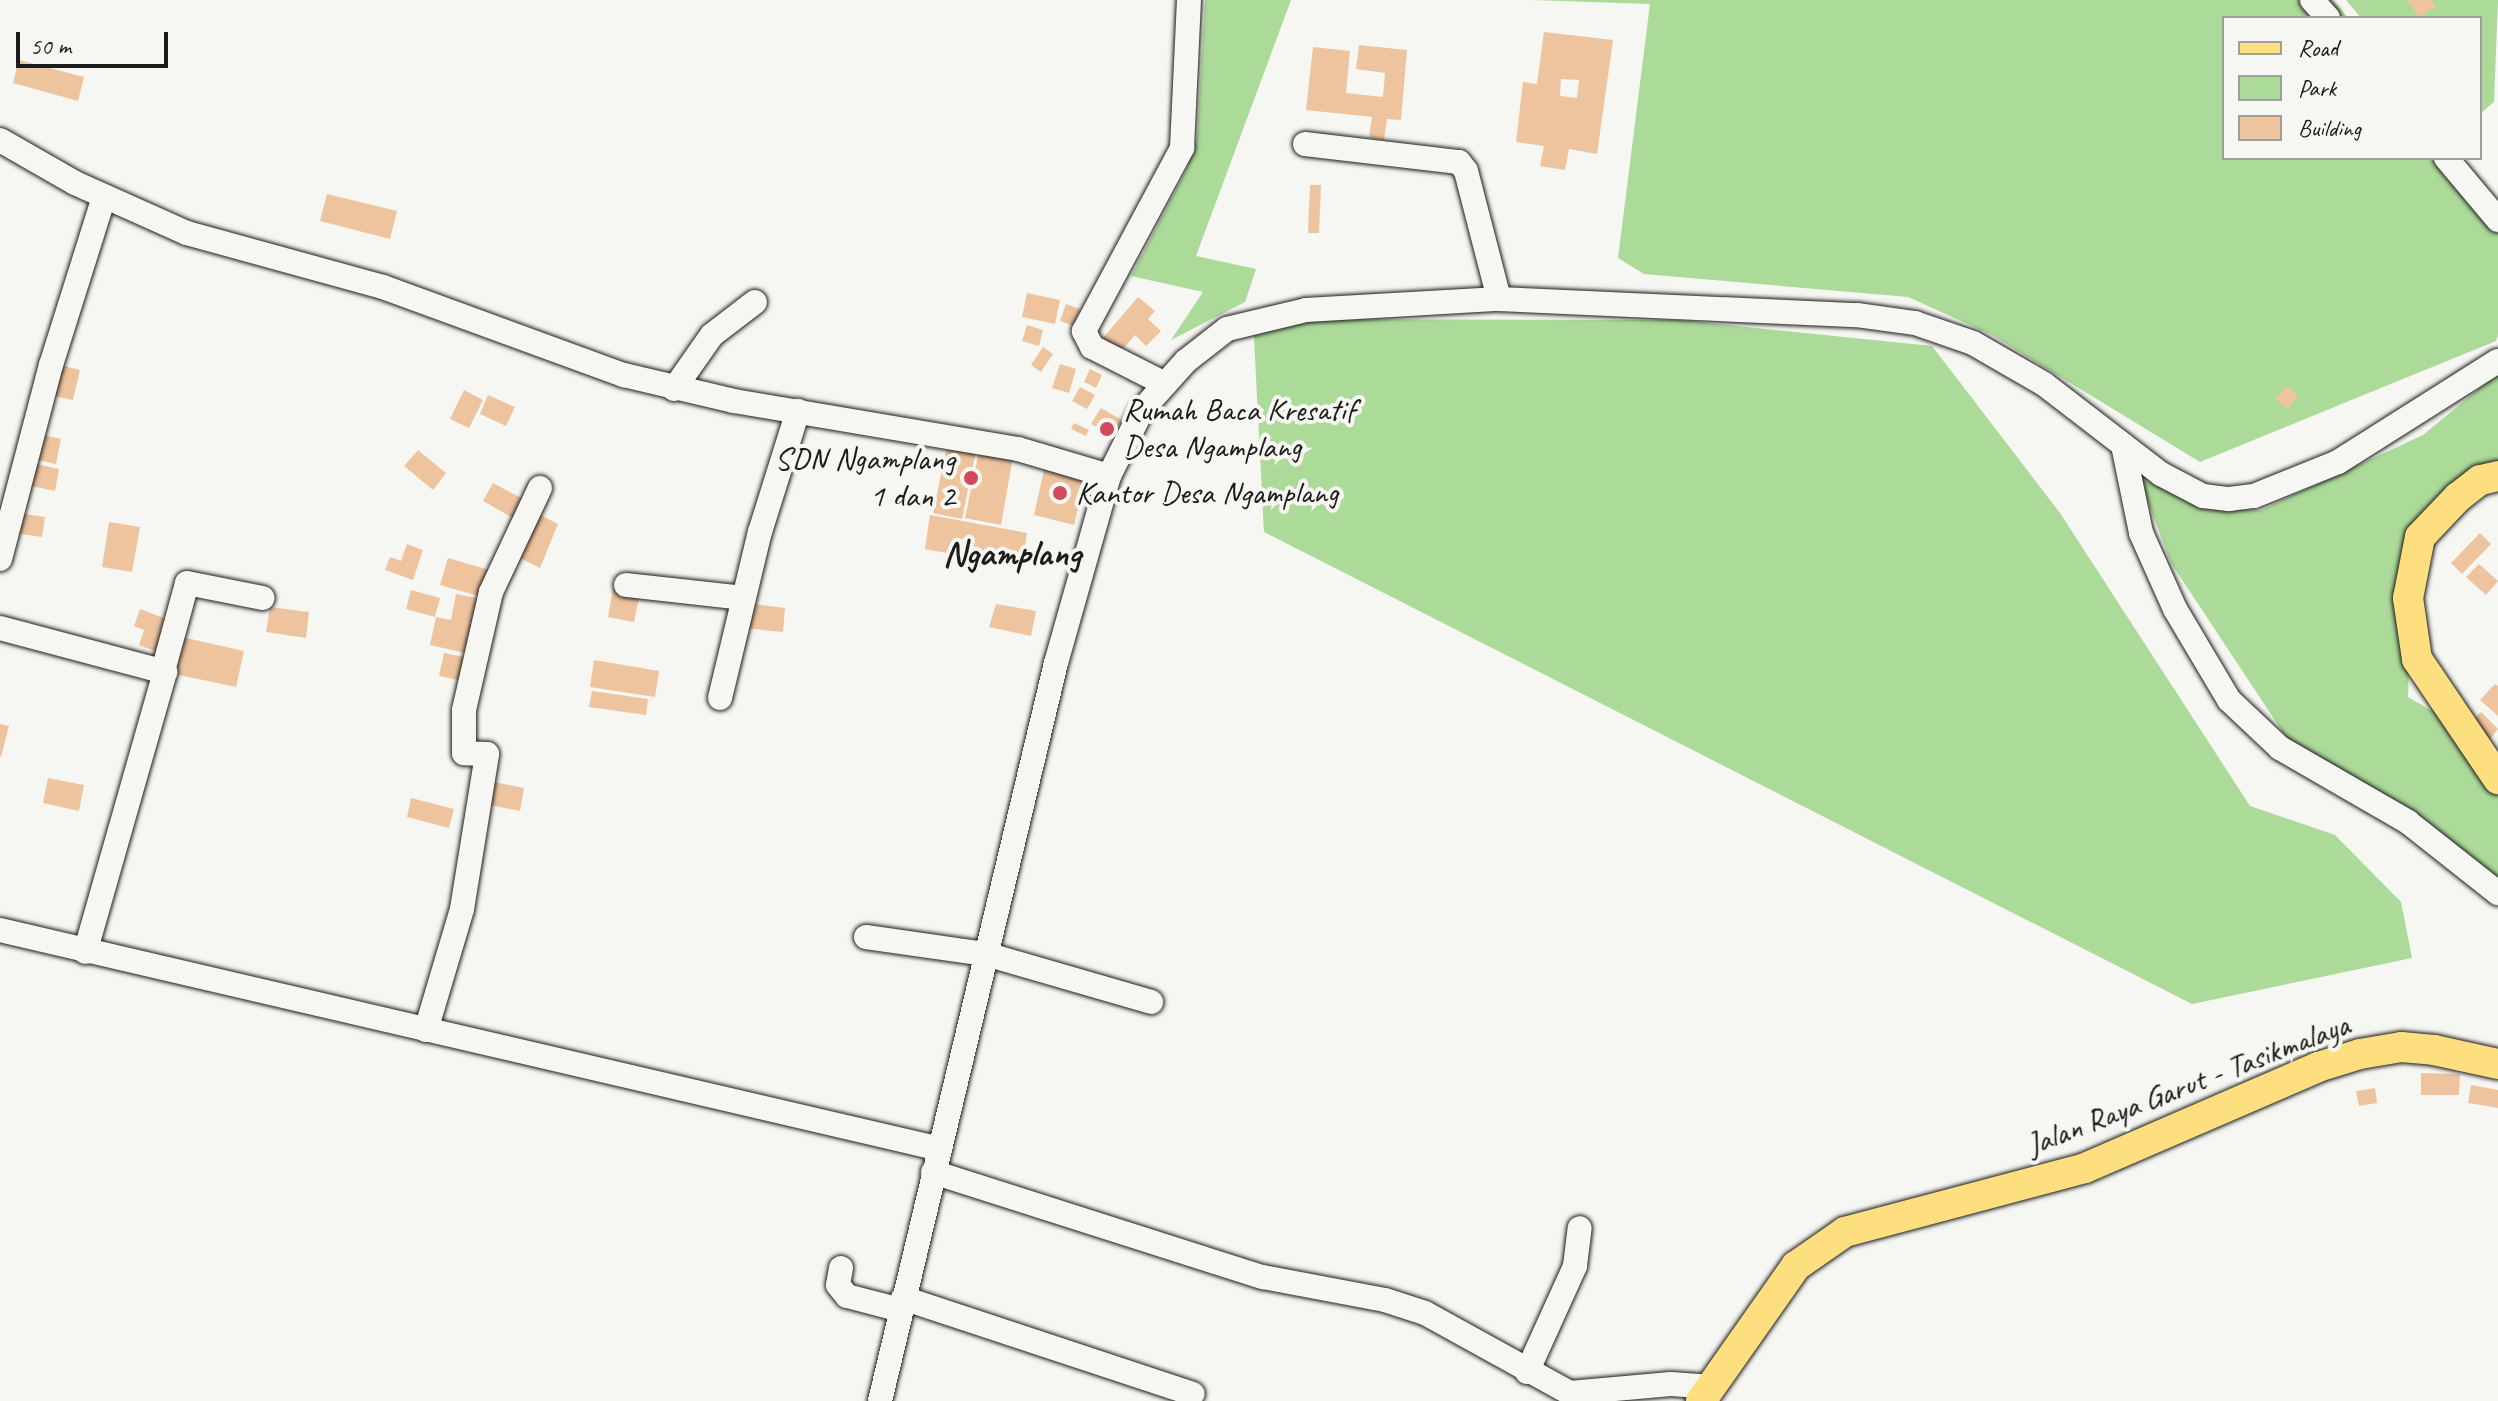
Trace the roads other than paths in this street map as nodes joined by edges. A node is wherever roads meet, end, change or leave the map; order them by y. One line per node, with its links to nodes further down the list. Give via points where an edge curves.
1 (1189, 0): 12 (street, via 1182,148 1084,331 1092,347)
2 (2312, 0): 3 (street)
3 (2326, 16)
4 (0, 140): 7 (street)
5 (1305, 144): 9 (street, via 1459,162 1466,171)
6 (2448, 160): 8 (street)
7 (104, 197): 13 (street, via 213,242 383,287 507,336); 19 (street, via 51,365)
8 (2498, 220)
9 (1499, 299): 12 (street, via 1306,310 1253,319 1227,329); 15 (street, via 1857,315 1915,323 1973,343 2044,384)
10 (755, 302): 13 (street, via 712,335)
11 (2498, 361): 15 (street, via 2338,462 2254,496 2203,496 2161,474)
12 (1165, 384): 16 (street, via 1133,424)
13 (674, 389): 14 (street)
14 (798, 411): 16 (street, via 1018,449); 22 (street)
15 (2123, 445): 27 (street, via 2141,533 2175,609 2229,700 2280,748 2408,822)
16 (1109, 476): 31 (street, via 1056,663)
17 (2498, 476): 26 (main road, via 2480,480 2458,497 2420,537 2408,598 2417,659)
18 (540, 488): 33 (street, via 491,592 464,710 464,753 487,754 462,909)
19 (0, 559)
20 (626, 585): 22 (street)
21 (263, 598): 24 (street, via 187,583)
22 (743, 598): 25 (street)
23 (0, 628): 24 (street)
24 (163, 671): 30 (street, via 166,684)
25 (720, 698)
26 (2498, 779)
27 (2498, 893)
28 (0, 930): 30 (street)
29 (866, 937): 31 (street)
30 (85, 952): 33 (street)
31 (986, 954): 32 (street); 35 (street)
32 (1151, 1002)
33 (426, 1030): 35 (street)
34 (2498, 1064): 41 (main road, Jalan Raya Garut - Tasikmalaya, via 2412,1048 2360,1054 2318,1067 2085,1168 1855,1228 1796,1266)
35 (935, 1160): 38 (street); 39 (street, via 1263,1277 1385,1300 1425,1313)
36 (1580, 1228): 39 (street, via 1575,1266)
37 (841, 1268): 38 (street, via 838,1285 847,1296)
38 (902, 1304): 40 (street); 43 (street)
39 (1527, 1372): 42 (street)
40 (1193, 1394)
41 (1706, 1394): 42 (street, via 1671,1384)
42 (1581, 1397)
43 (880, 1401)

